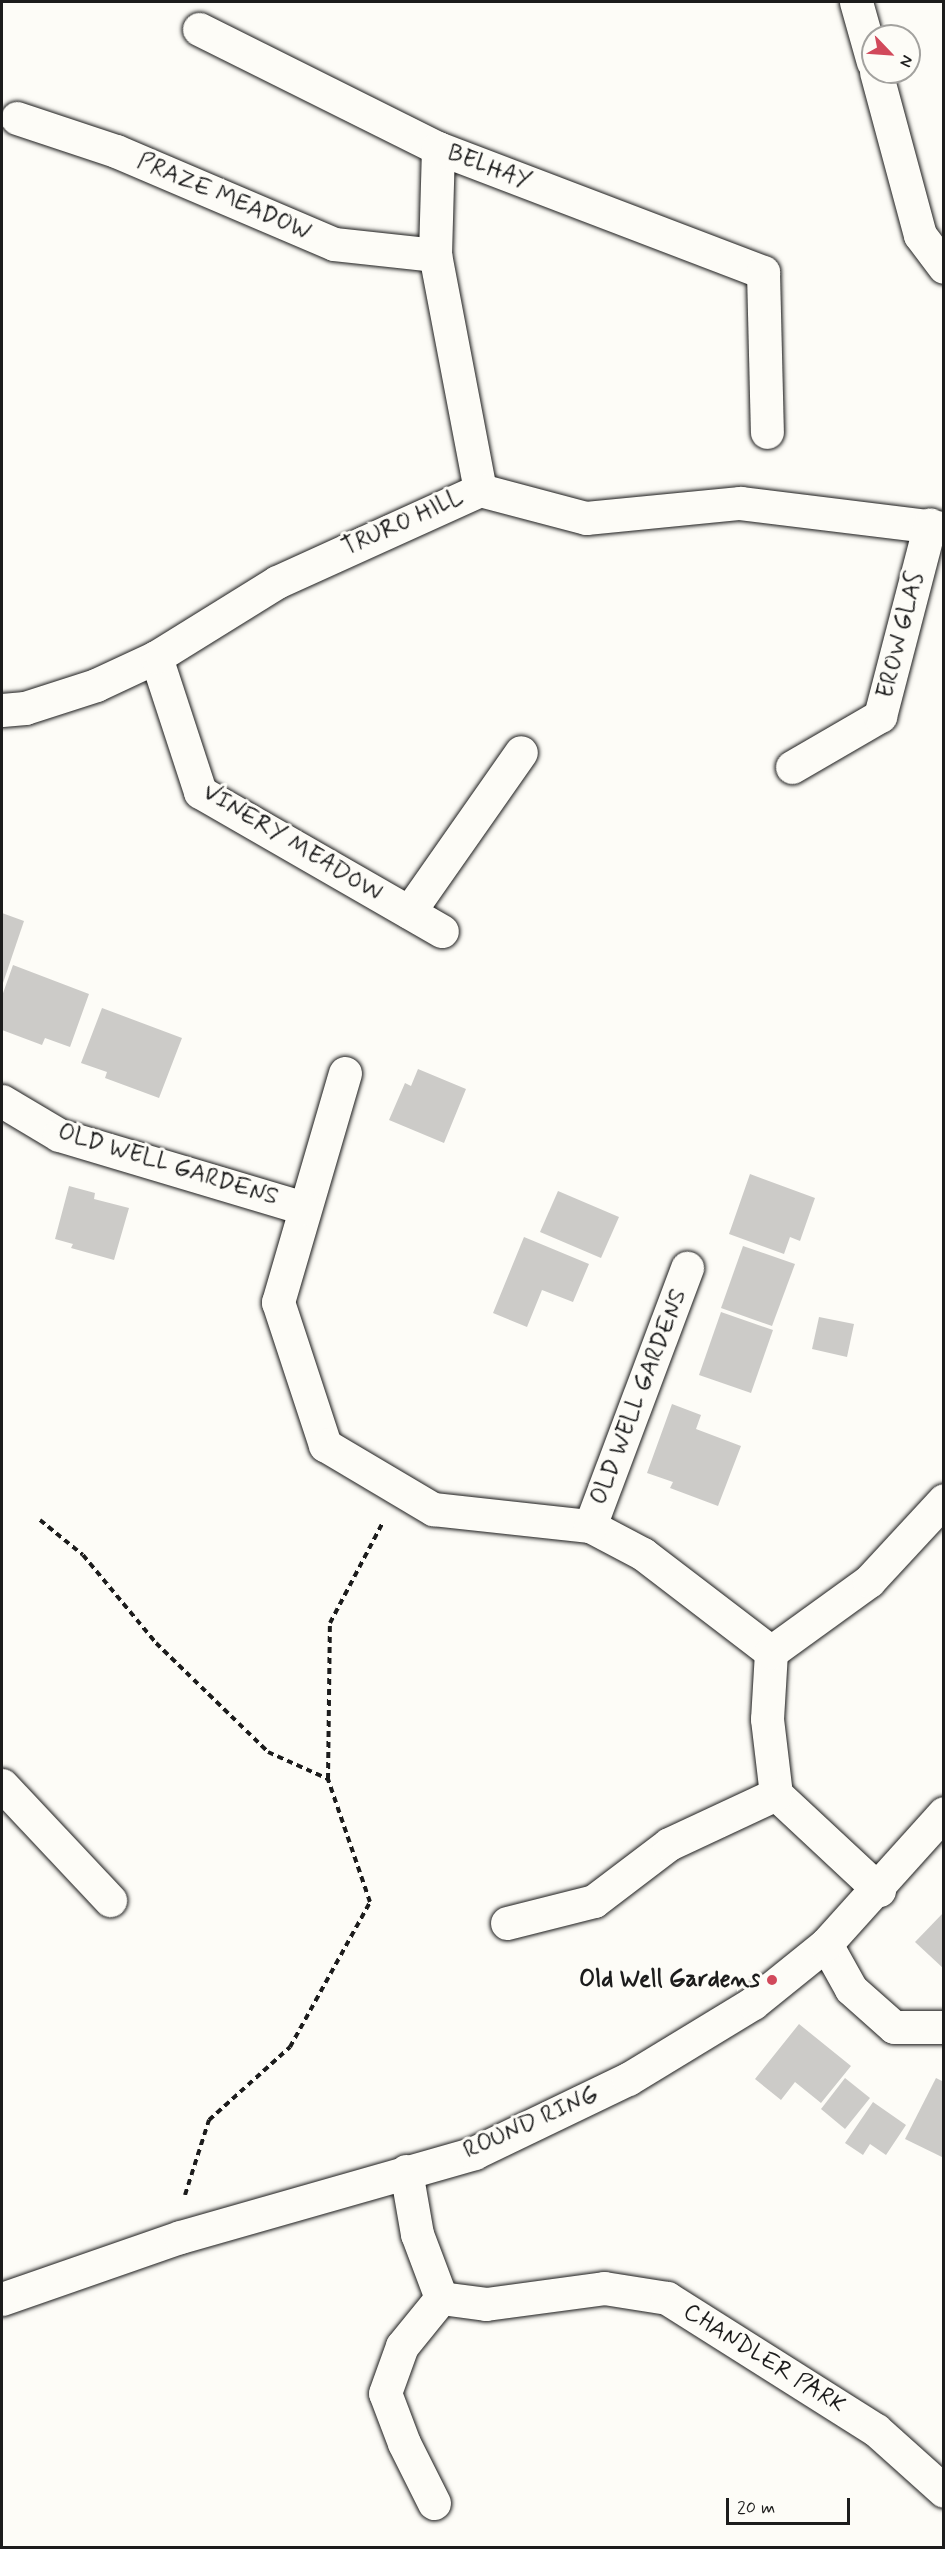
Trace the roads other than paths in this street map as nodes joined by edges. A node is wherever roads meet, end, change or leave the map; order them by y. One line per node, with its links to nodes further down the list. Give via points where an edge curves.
1 (856, 2): 2 (street)
2 (862, 24)
3 (199, 29): 6 (street)
4 (879, 84): 8 (street, via 920,235)
5 (17, 118): 7 (street, PRAZE MEADOW, via 138,159 334,244)
6 (438, 148): 7 (street, BELHAY); 9 (street, BELHAY, via 763,272)
7 (435, 255): 10 (street, BELHAY)
8 (944, 267)
9 (767, 432)
10 (480, 490): 11 (street, TRURO HILL, via 586,518 740,503); 12 (street, TRURO HILL, via 277,582)
11 (937, 526): 15 (street, EROW GLAS, via 880,716)
12 (156, 657): 13 (street, TRURO HILL, via 96,685 25,708); 16 (street, VINERY MEADOW, via 200,792)
13 (2, 710)
14 (521, 753): 16 (street)
15 (792, 767)
16 (409, 912): 17 (street, VINERY MEADOW)
17 (442, 931)
18 (345, 1073): 20 (street, OLD WELL GARDENS)
19 (2, 1101): 20 (street, OLD WELL GARDENS, via 59,1135)
20 (304, 1208): 23 (street, OLD WELL GARDENS, via 278,1302 325,1445 433,1509)
21 (687, 1268): 23 (street, OLD WELL GARDENS)
22 (944, 1500): 24 (street, via 869,1581)
23 (590, 1526): 24 (street, OLD WELL GARDENS, via 643,1554)
24 (771, 1652): 26 (street, via 767,1719)
25 (2, 1785): 29 (street)
26 (776, 1794): 28 (street); 30 (street, via 669,1844 594,1901)
27 (944, 1813): 28 (street, ROUND RING)
28 (879, 1890): 31 (street, ROUND RING)
29 (110, 1900)
30 (507, 1923)
31 (826, 1944): 32 (street, via 851,1989 894,2027); 33 (street, ROUND RING, via 753,2003 628,2079 474,2153)
32 (944, 2027)
33 (406, 2171): 34 (street, via 417,2234); 35 (street, ROUND RING, via 170,2240)
34 (441, 2298): 36 (street, CHANDLER PARK, via 486,2304 604,2288 668,2298 876,2430); 37 (street, via 402,2346 386,2393 404,2443)
35 (2, 2299)
36 (944, 2491)
37 (434, 2503)

